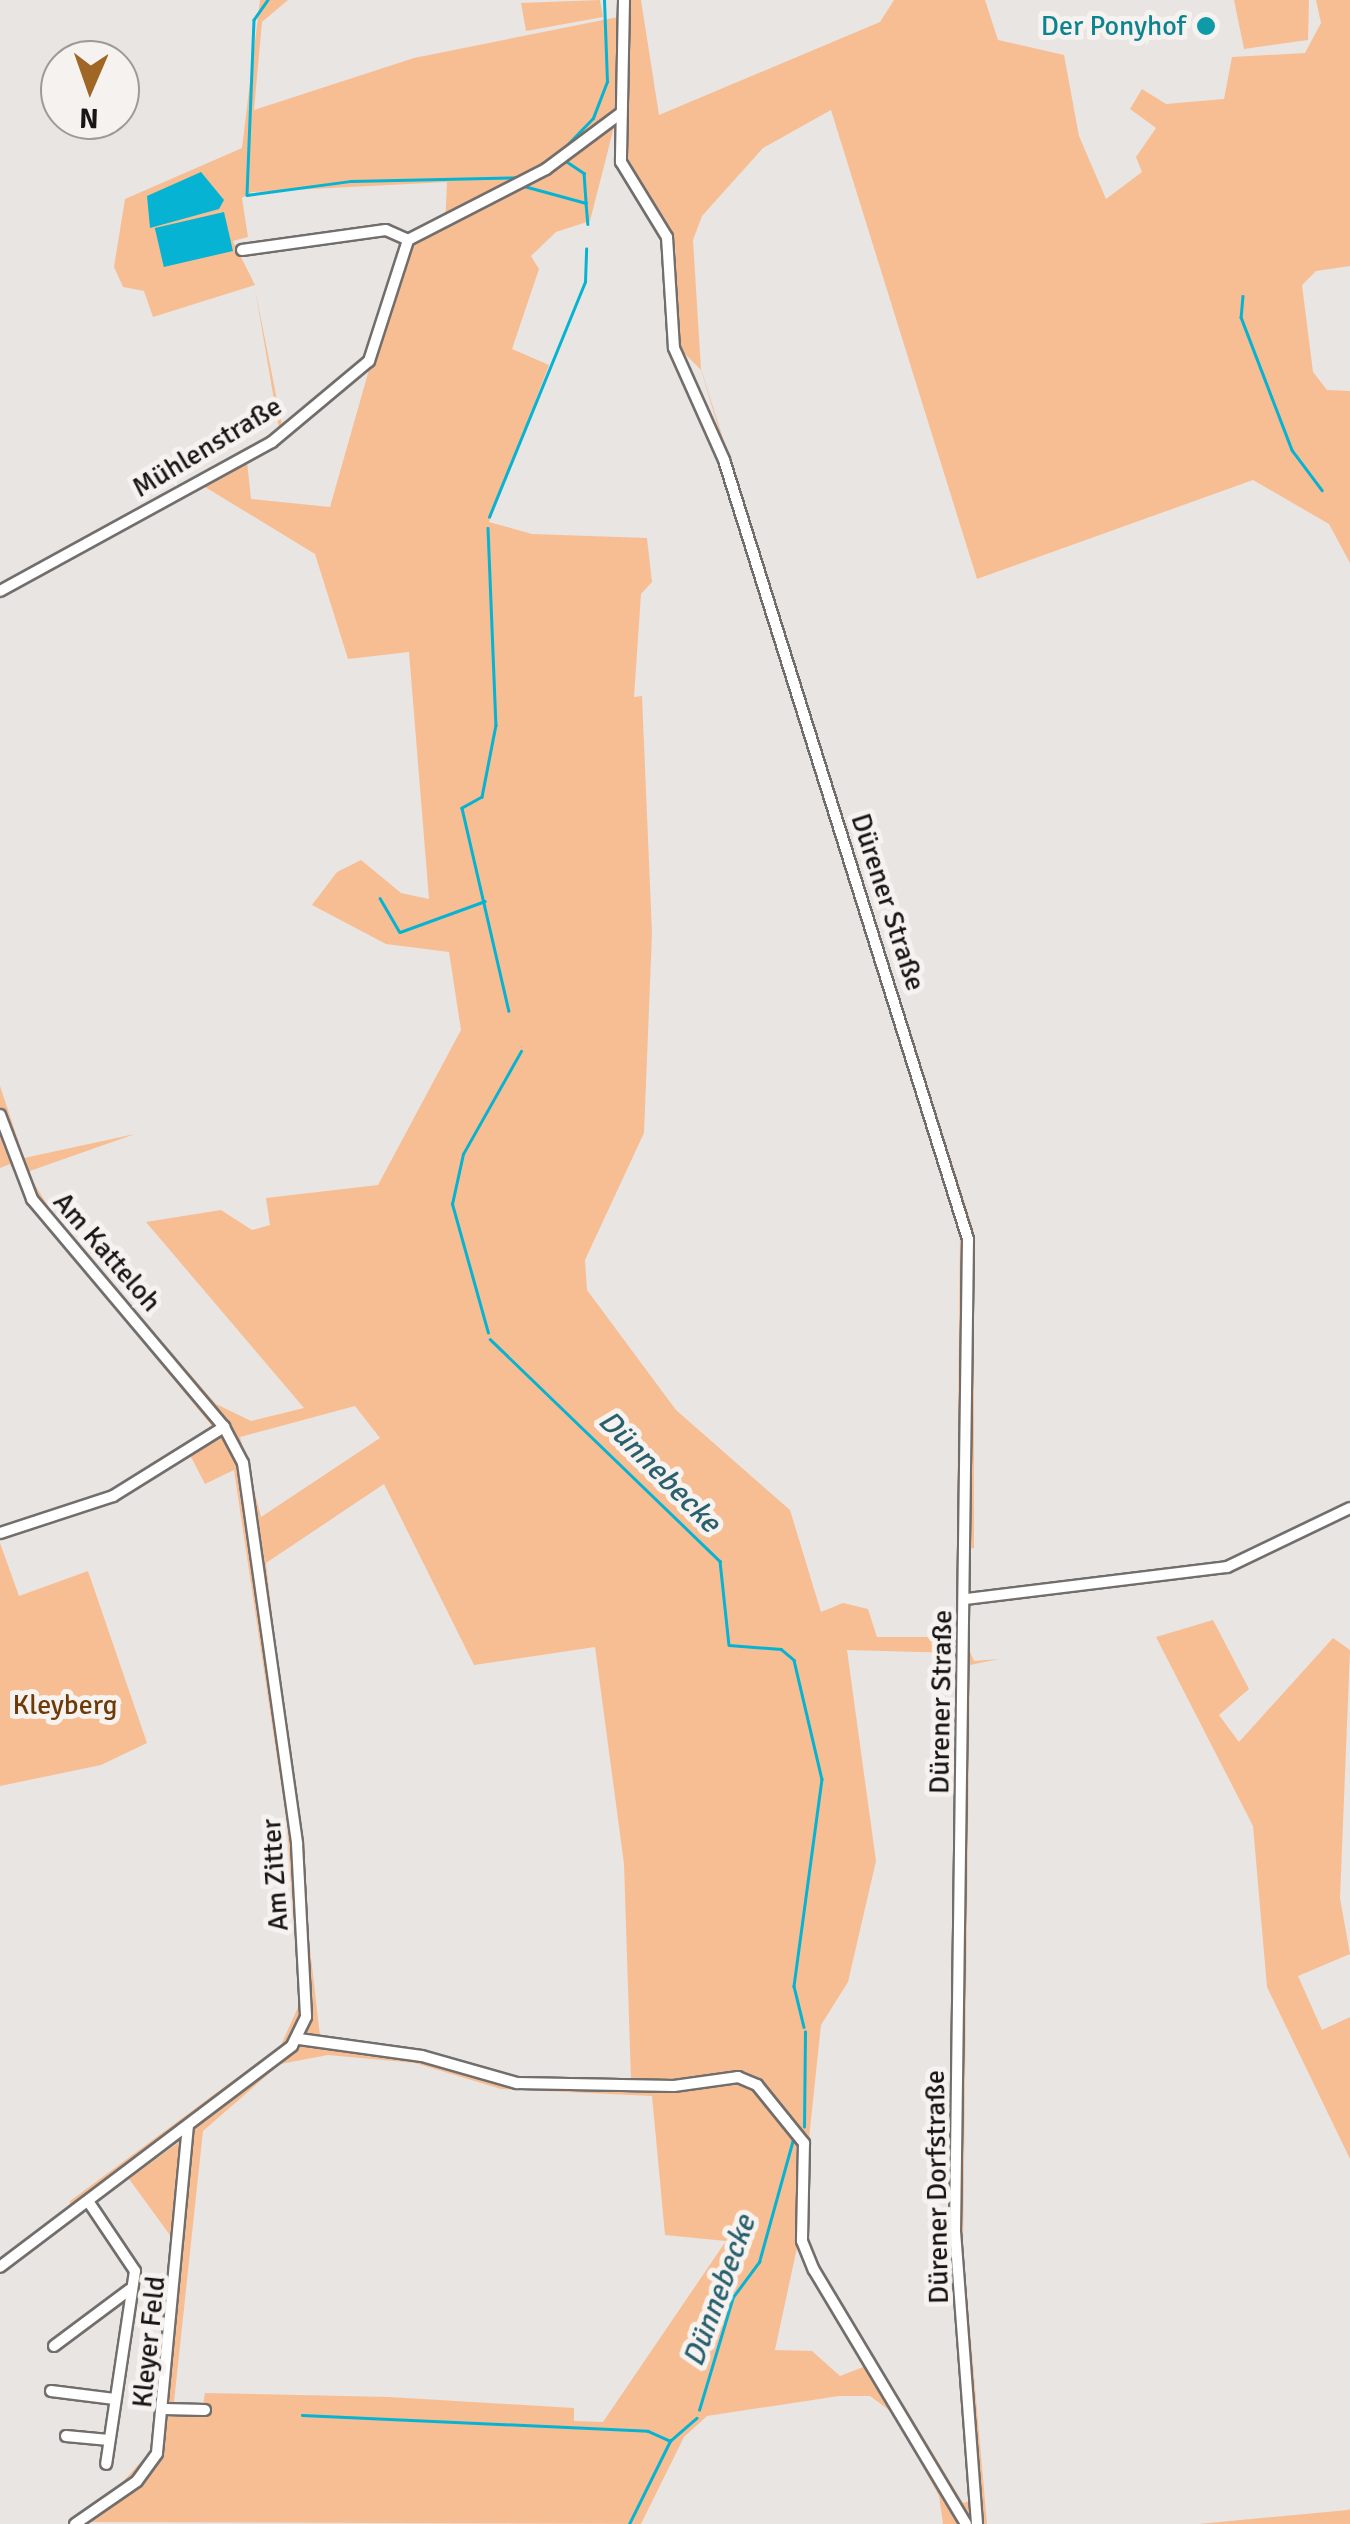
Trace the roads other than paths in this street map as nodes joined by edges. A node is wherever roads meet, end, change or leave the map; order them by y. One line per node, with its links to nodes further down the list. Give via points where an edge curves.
1 (624, 0): 2 (street, Dürener Straße)
2 (621, 112): 3 (street, via 522,183); 11 (street, Dürener Straße, via 621,162 669,244 674,348 724,460 963,1211)
3 (408, 240): 4 (street, via 386,230); 5 (street, Mühlenstraße, via 369,361 272,442)
4 (242, 250)
5 (0, 591)
6 (0, 1115): 7 (street, Am Katteloh, via 32,1199)
7 (168, 1357): 8 (street, Am Zitter)
8 (224, 1427): 10 (street, via 113,1496); 13 (street, Am Zitter, via 242,1464 294,1812 306,2017)
9 (1350, 1508): 11 (street, via 1227,1566)
10 (0, 1532)
11 (966, 1599): 12 (street, Dürener Straße)
12 (960, 1849): 28 (street, Dürener Dorfstraße, via 955,2231)
13 (299, 2039): 14 (street); 27 (street, via 422,2056 517,2083 674,2086 738,2076 757,2084 804,2142 802,2241 814,2270)
14 (188, 2126): 15 (street); 21 (street, Kleyer Feld)
15 (88, 2202): 16 (street); 17 (street, via 132,2260)
16 (0, 2266)
17 (130, 2290): 18 (street); 20 (street)
18 (54, 2346)
19 (51, 2391): 20 (street)
20 (114, 2399): 24 (street)
21 (164, 2409): 22 (street); 26 (street, Kleyer Feld, via 148,2470)
22 (205, 2410)
23 (66, 2436): 24 (street)
24 (109, 2440): 25 (street)
25 (106, 2464)
26 (75, 2524)
27 (966, 2524)
28 (977, 2524)

